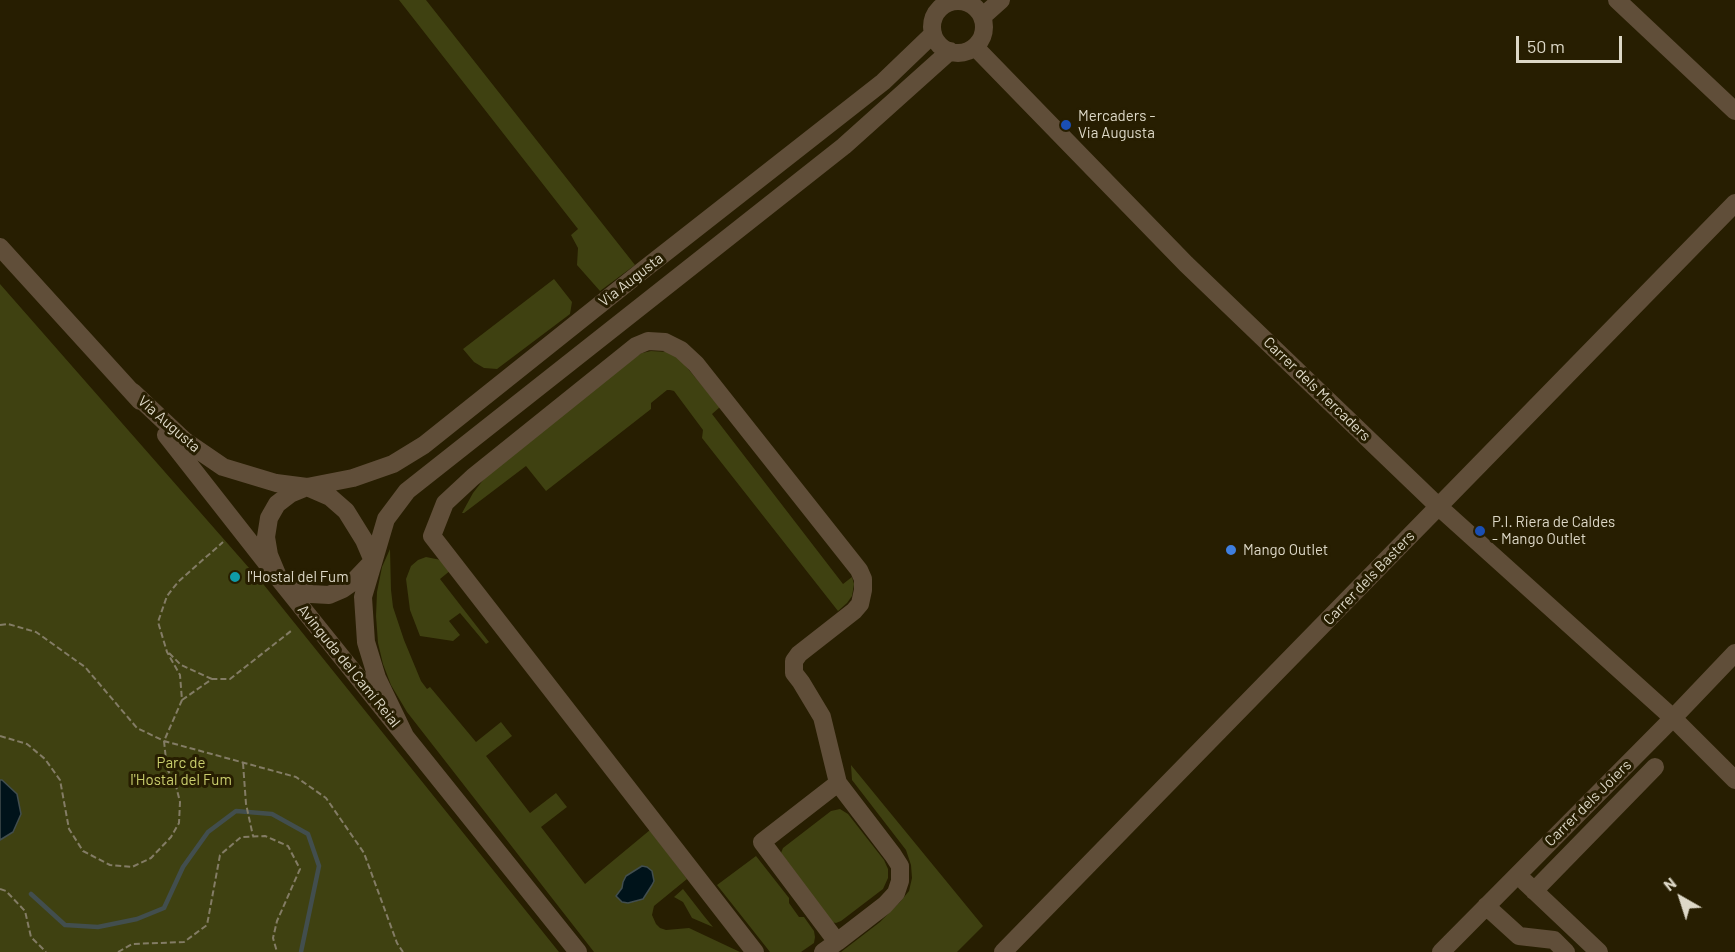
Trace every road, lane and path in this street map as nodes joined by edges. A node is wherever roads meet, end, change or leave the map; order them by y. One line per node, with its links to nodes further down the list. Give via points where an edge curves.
1 (1001, 0): 5 (street)
2 (1617, 0): 9 (street)
3 (964, 1): 4 (street); 5 (street)
4 (932, 6): 6 (street)
5 (982, 17): 7 (street, via 983,33)
6 (933, 34): 8 (street); 13 (street, Via Augusta, via 883,82 424,445 393,464 353,478)
7 (975, 46): 8 (street, via 958,53); 14 (street, Carrer dels Mercaders, via 1186,264)
8 (950, 51): 16 (street, Via Augusta, via 844,146 407,491 386,519)
9 (1735, 111)
10 (1735, 203): 14 (street, Carrer dels Basters)
11 (0, 247): 12 (street, Avinguda del Camí Reial)
12 (133, 392): 13 (street, Via Augusta, via 185,441 223,467 276,483); 17 (street, Avinguda del Camí Reial)
13 (307, 487): 16 (street, Via Augusta, via 330,497 346,511); 17 (street, Via Augusta, via 277,504 269,518 266,537)
14 (1439, 507): 24 (street, Carrer dels Mercaders); 44 (street, Carrer dels Basters)
15 (223, 542): 20 (path, via 167,596 158,622)
16 (373, 561): 17 (street, Via Augusta, via 353,582 329,595 296,590); 26 (street, Via Augusta, via 363,597 366,642 376,678)
17 (279, 579): 26 (street, Avinguda del Camí Reial)
18 (0, 625): 27 (path, via 36,632 85,667 137,728)
19 (291, 631): 22 (path, via 230,679)
20 (168, 652): 22 (path, via 181,666); 23 (path, via 180,675)
21 (1735, 653): 24 (street, Carrer dels Joiers)
22 (212, 680): 23 (path)
23 (182, 700): 27 (path)
24 (1673, 718): 30 (street, Carrer dels Mercaders); 33 (street, Carrer dels Joiers)
25 (0, 736): 27 (path, via 27,744 45,759 60,780 69,829 83,851 110,865 132,867 151,858 179,823 180,802 167,769)
26 (405, 736): 42 (street, Avinguda del Camí Reial)
27 (165, 741): 28 (path)
28 (243, 763): 32 (path); 41 (path, via 296,777 326,798 364,853)
29 (1655, 767): 35 (street)
30 (1735, 780)
31 (838, 783): 37 (street, via 893,855 900,866 900,880 896,893 885,905); 37 (street, via 762,842); 43 (street, via 822,717 794,673 794,661 860,604 863,579 681,350 665,342 648,341 636,346 445,502 432,536)
32 (253, 836): 39 (path, via 241,837 220,855 207,925 184,942 132,944); 40 (path, via 265,836 288,846 300,869 273,938)
33 (1517, 875): 35 (street); 36 (street, Carrer dels Joiers)
34 (0, 889): 38 (path, via 25,911 31,937)
35 (1534, 891): 47 (street)
36 (1486, 906): 45 (street, Carrer dels Joiers); 46 (street, via 1519,936 1554,940)
37 (830, 947)
38 (46, 952)
39 (118, 952)
40 (277, 952)
41 (403, 952)
42 (578, 952)
43 (755, 952)
44 (1003, 952)
45 (1441, 952)
46 (1566, 952)
47 (1599, 952)

